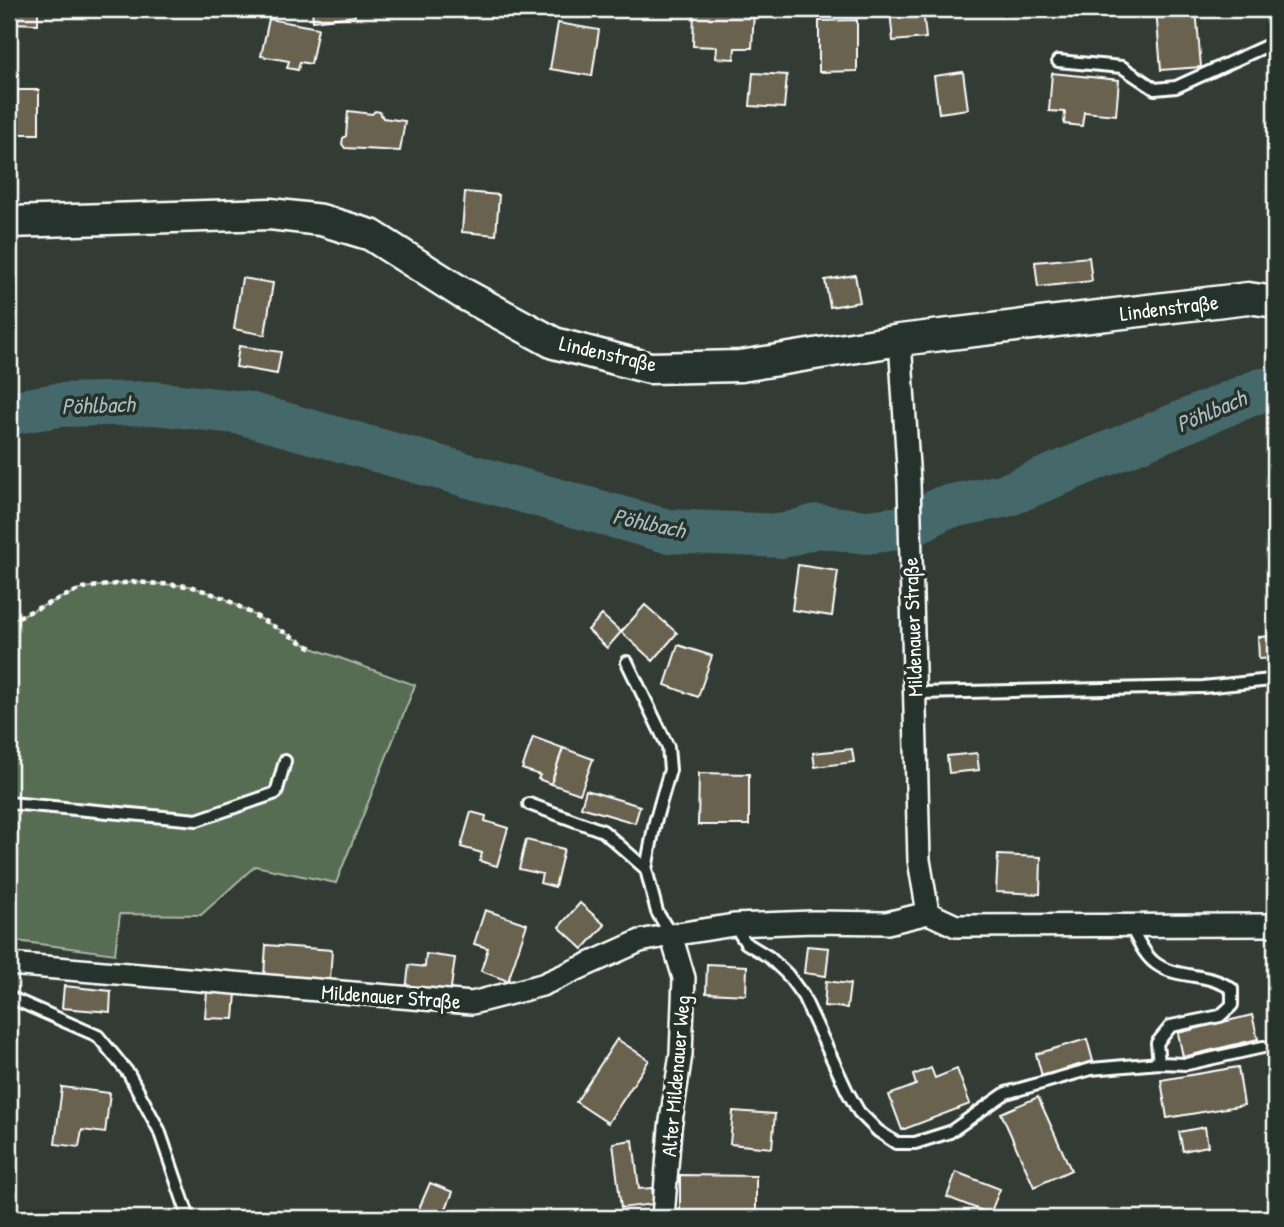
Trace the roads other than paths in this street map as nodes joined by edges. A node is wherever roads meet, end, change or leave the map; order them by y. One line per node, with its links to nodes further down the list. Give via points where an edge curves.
1 (1275, 42): 2 (lane, via 1175,87 1154,89 1122,67)
2 (1058, 61)
3 (9, 222): 5 (main road, Lindenstraße, via 270,214 321,220 372,235 462,293 554,342 650,368 741,366)
4 (1275, 302): 5 (main road, Lindenstraße, via 1248,298)
5 (901, 340): 8 (street, Mildenauer Straße)
6 (627, 662): 12 (lane, via 668,747 670,770)
7 (1271, 680): 8 (lane, via 1203,687)
8 (916, 693): 13 (street, Mildenauer Straße, via 919,860)
9 (285, 761): 10 (lane, via 276,793 197,820)
10 (9, 803)
11 (529, 804): 12 (lane, via 603,831)
12 (646, 869): 17 (lane, via 657,912)
13 (929, 913): 14 (street, Mildenauer Straße, via 887,923); 16 (street, via 956,926)
14 (734, 925): 17 (street, Mildenauer Straße); 21 (lane, via 746,943 787,974 803,996 859,1112 896,1143 915,1143 950,1132 1006,1093 1091,1069)
15 (1275, 925): 16 (street)
16 (1130, 926): 21 (lane, via 1152,961 1168,971 1219,980 1231,989 1232,1005 1220,1016 1171,1026 1157,1043)
17 (671, 935): 18 (street, Mildenauer Straße, via 640,941 542,985 472,1003); 23 (street, Alter Mildenauer Weg, via 684,978 681,1054)
18 (9, 964)
19 (9, 997): 22 (lane, via 98,1036 129,1074 159,1130)
20 (1263, 1047): 21 (lane, via 1187,1064)
21 (1159, 1063)
22 (188, 1218)
23 (663, 1218)

